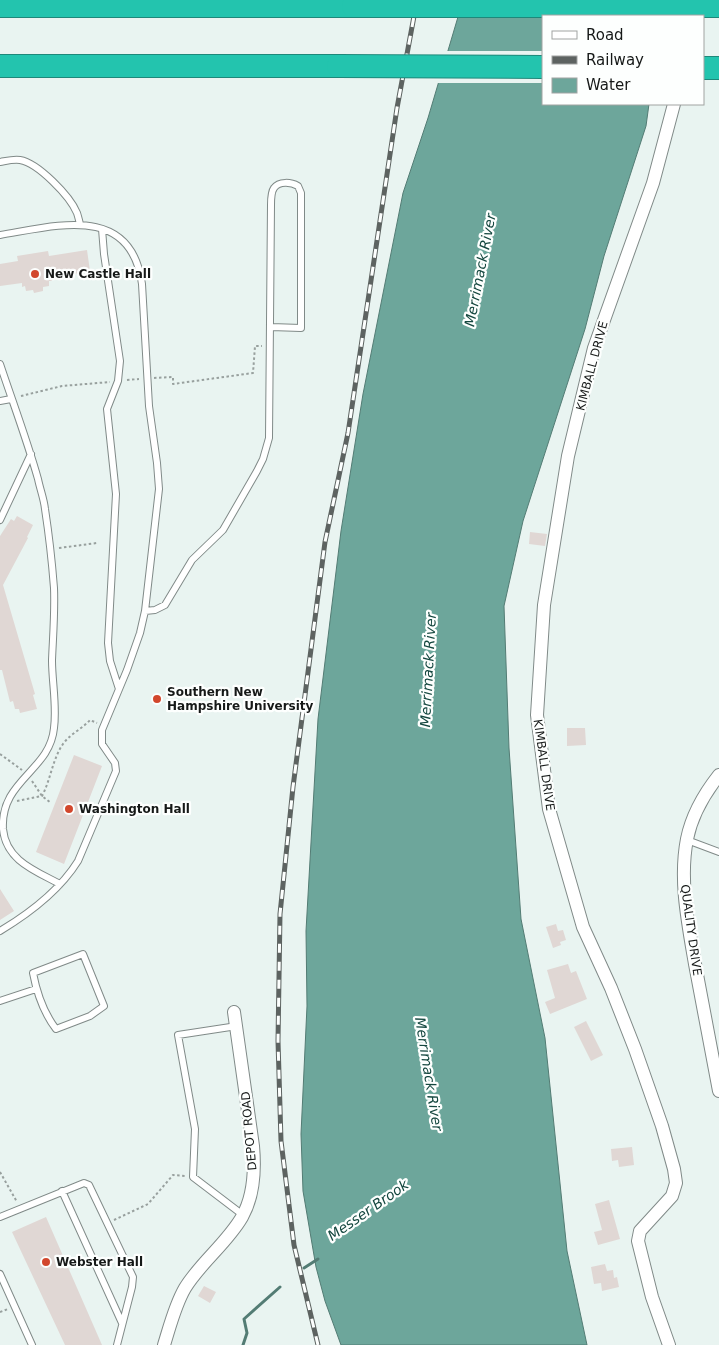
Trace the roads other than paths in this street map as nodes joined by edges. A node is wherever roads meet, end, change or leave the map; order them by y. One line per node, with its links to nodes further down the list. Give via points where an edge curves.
1 (703, 0): 4 (street)
2 (0, 6): 3 (highway, bridge)
3 (719, 6)
4 (698, 15)
5 (0, 66): 6 (highway, bridge)
6 (542, 67)
7 (704, 68): 8 (highway)
8 (719, 68)
9 (674, 105): 40 (street, KIMBALL DRIVE, via 653,183 594,348 568,456 544,605 537,715 550,809 583,927 635,1049 674,1169 676,1184 672,1196 640,1231 638,1241)
10 (0, 162): 11 (lane, via 20,160 44,174 70,201)
11 (80, 224): 12 (lane); 13 (lane)
12 (102, 229): 20 (lane, via 129,248 138,265 142,284 149,406 159,489); 21 (lane, via 120,361 107,418 116,494 108,643)
13 (0, 235)
14 (271, 328): 14 (lane, via 271,200 275,186 287,182 298,186 301,193 300,328); 20 (lane, via 269,438 263,459 229,521 192,560 165,605)
15 (0, 364): 16 (lane)
16 (11, 399): 17 (lane); 18 (lane)
17 (0, 400)
18 (31, 454): 19 (lane); 25 (lane, via 45,507 54,588 54,729 44,756 6,802 3,830 10,851 25,866)
19 (0, 520)
20 (145, 611): 21 (lane)
21 (119, 689): 25 (lane, via 104,726 102,744 115,763 116,771 78,861)
22 (719, 775): 23 (street, QUALITY DRIVE, via 698,806)
23 (686, 840): 24 (lane); 31 (street, QUALITY DRIVE, via 684,892 688,927)
24 (719, 852)
25 (60, 884): 26 (lane, via 37,906)
26 (0, 931)
27 (36, 989): 27 (lane, via 33,973 83,954 104,1006 90,1016 56,1029 48,1019); 28 (lane)
28 (0, 1001)
29 (234, 1012): 30 (street, DEPOT ROAD)
30 (237, 1026): 33 (street, DEPOT ROAD, via 254,1160 251,1190); 33 (lane, via 178,1035 195,1129 193,1177)
31 (719, 1091)
32 (62, 1191): 34 (lane); 36 (lane); 36 (lane, via 84,1182 89,1185 133,1277)
33 (243, 1215): 39 (street, DEPOT ROAD, via 185,1288)
34 (0, 1217)
35 (0, 1274): 37 (lane)
36 (122, 1323): 38 (lane)
37 (32, 1345)
38 (116, 1345)
39 (164, 1345)
40 (668, 1345)

